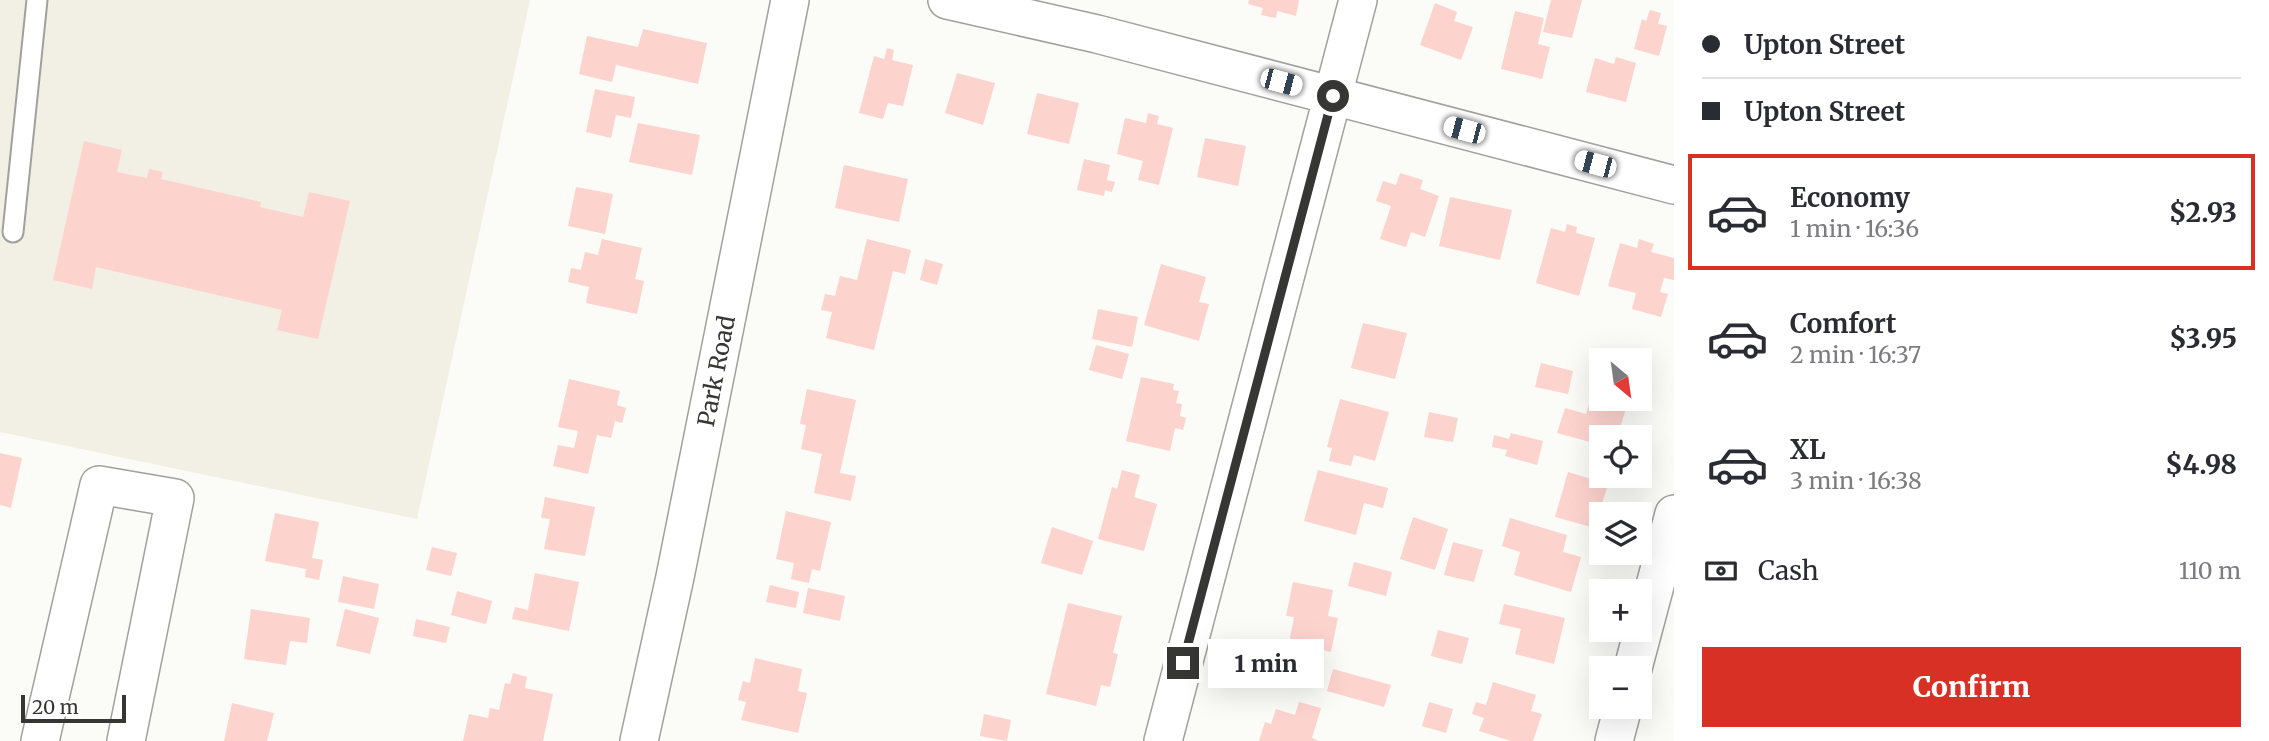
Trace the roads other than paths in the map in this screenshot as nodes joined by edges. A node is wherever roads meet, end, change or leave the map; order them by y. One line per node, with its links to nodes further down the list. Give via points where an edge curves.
1 (37, 0): 7 (lane)
2 (790, 0): 13 (street, Park Road)
3 (947, 0): 5 (street)
4 (1359, 0): 5 (street)
5 (1333, 96): 6 (street); 14 (street)
6 (1674, 185)
7 (13, 232)
8 (1674, 514): 9 (street)
9 (1636, 656)
10 (1620, 719): 15 (street)
11 (40, 741): 12 (street, via 99,485 175,498)
12 (126, 741)
13 (639, 741)
14 (1163, 741)
15 (1614, 741)

